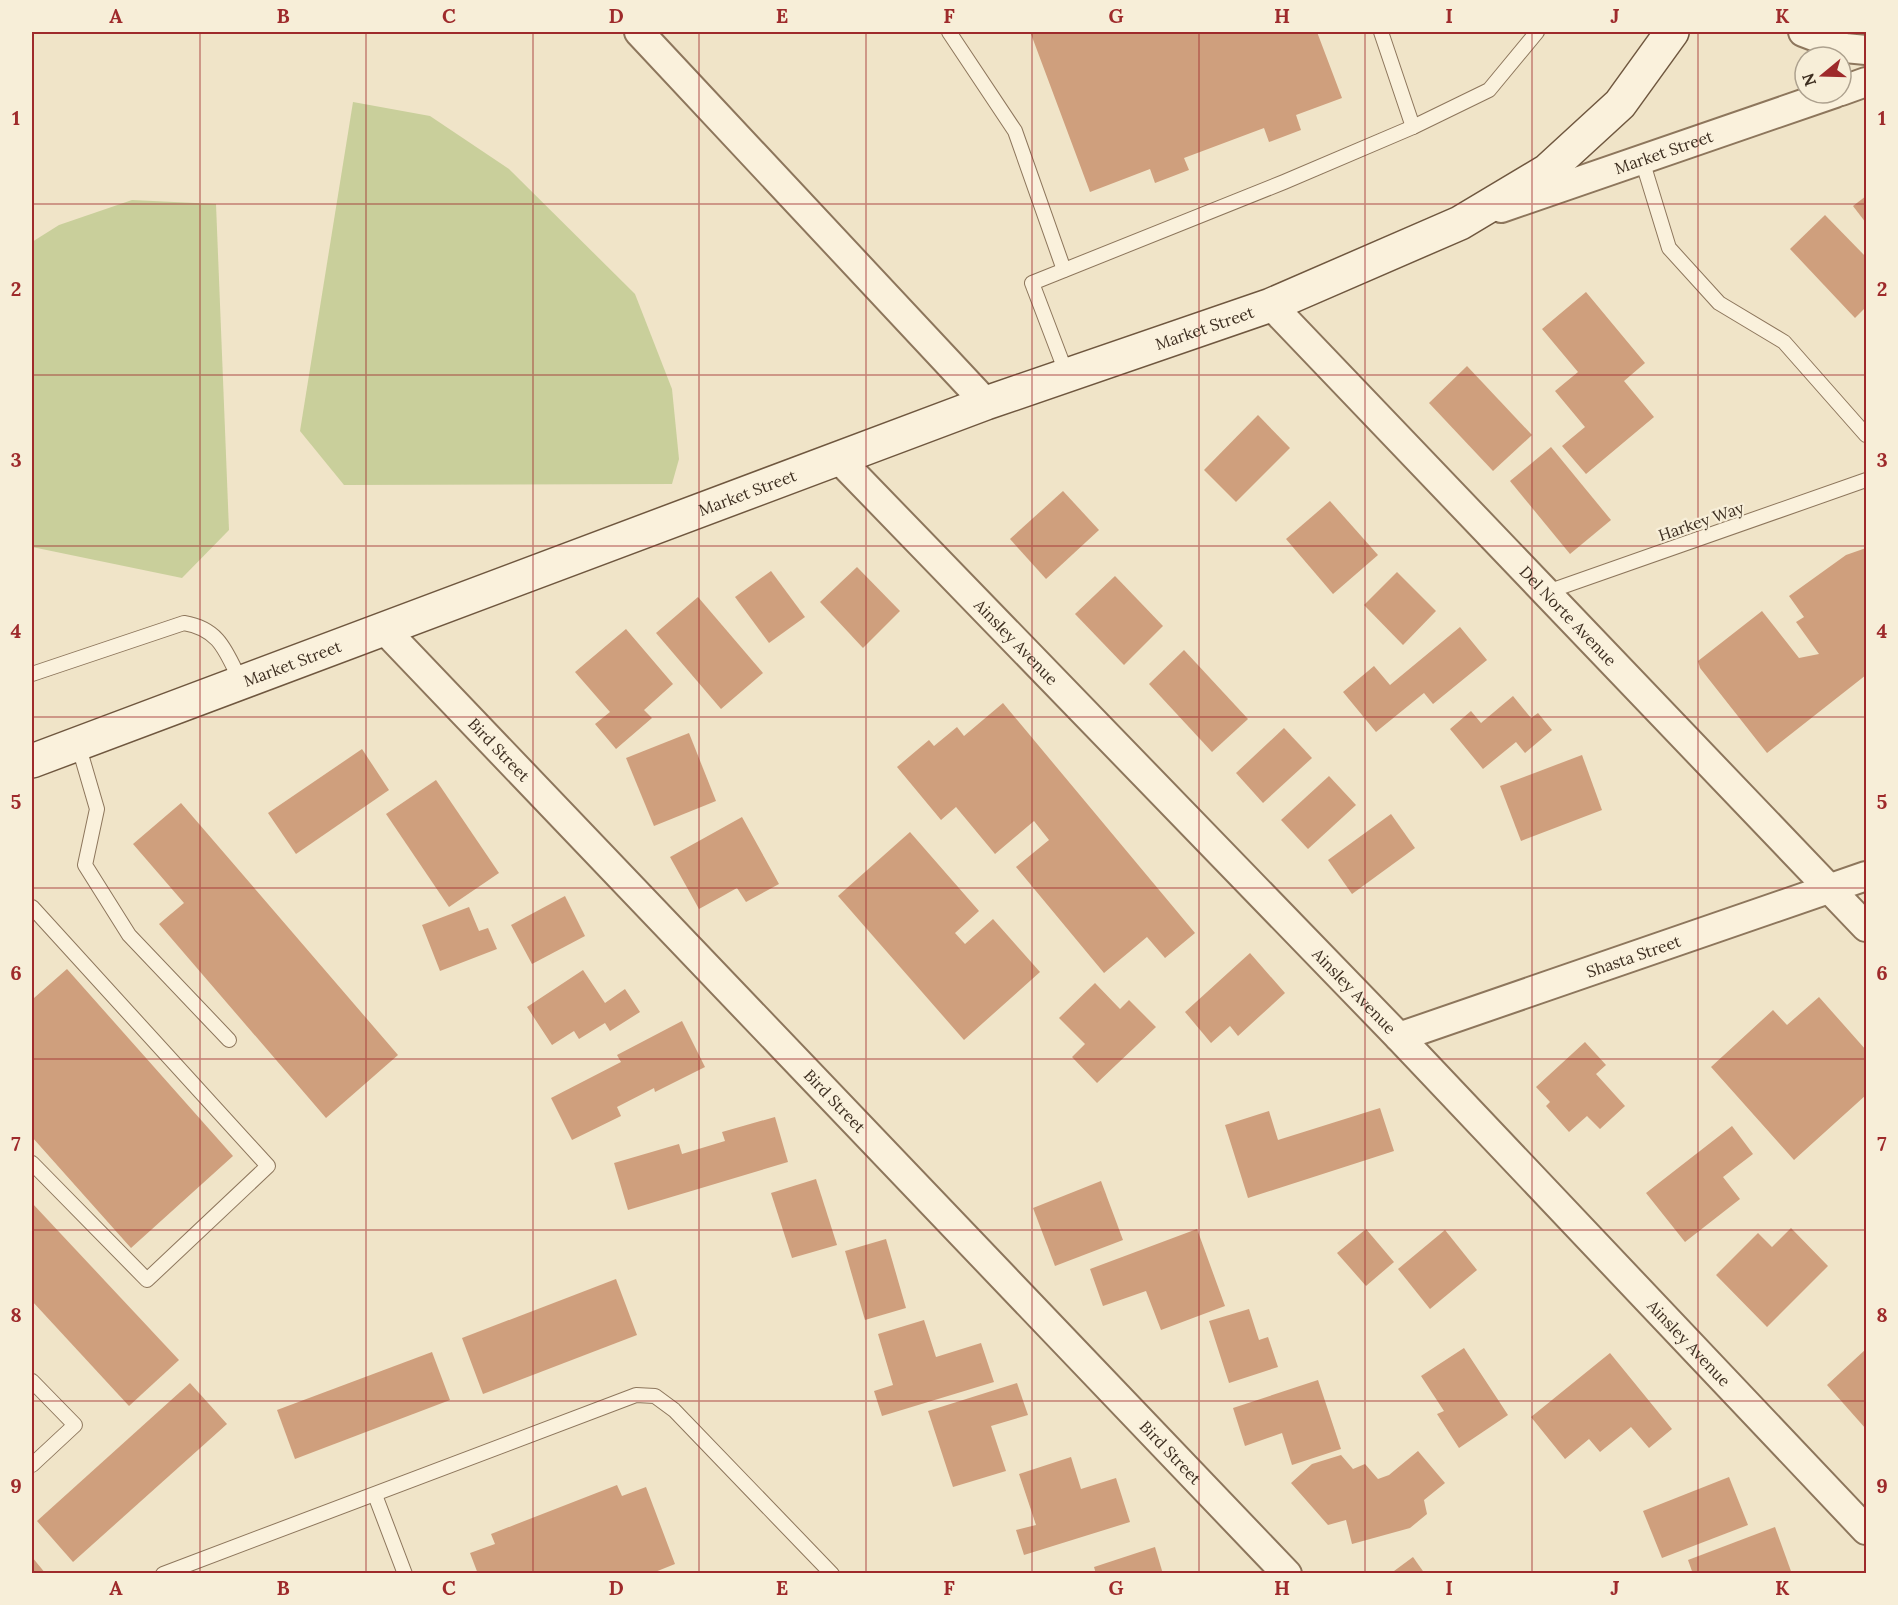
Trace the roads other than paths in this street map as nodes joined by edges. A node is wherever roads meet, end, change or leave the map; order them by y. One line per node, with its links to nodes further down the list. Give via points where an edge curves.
1 (639, 32): 15 (street)
2 (949, 32): 12 (lane, via 1015,131)
3 (1381, 32): 9 (lane)
4 (1537, 32): 9 (lane, via 1489,90)
5 (1672, 32): 11 (main road, Market Street, via 1620,104 1547,171)
6 (1803, 32): 7 (street, via 1845,48)
7 (1866, 50)
8 (1800, 105): 10 (street, Market Street)
9 (1413, 127): 12 (lane)
10 (1642, 160): 11 (street, Market Street); 16 (lane, via 1669,248 1719,303 1784,342)
11 (1460, 223): 13 (main road, Market Street)
12 (1064, 270): 14 (lane, via 1032,283)
13 (1271, 304): 14 (main road, Market Street); 19 (street, Del Norte Avenue)
14 (1067, 375): 15 (main road, Market Street)
15 (986, 403): 17 (main road, Market Street)
16 (1866, 435)
17 (838, 458): 20 (main road, Market Street); 29 (street, Ainsley Avenue)
18 (1866, 480): 19 (lane, Harkey Way)
19 (1547, 592): 26 (street, Del Norte Avenue)
20 (383, 628): 22 (main road, Market Street); 39 (street, Bird Street)
21 (32, 674): 22 (lane, via 184,622 202,626 220,641)
22 (241, 682): 23 (main road, Market Street)
23 (78, 744): 24 (main road, Market Street); 30 (lane, via 97,809 85,865 129,935)
24 (32, 761)
25 (1866, 876): 26 (street, Shasta Street)
26 (1830, 888): 28 (street, Del Norte Avenue); 29 (street, Shasta Street)
27 (32, 907): 31 (lane, via 268,1166 147,1280)
28 (1866, 927)
29 (1399, 1037): 35 (street, Ainsley Avenue)
30 (230, 1040)
31 (32, 1163)
32 (32, 1381): 33 (lane, via 75,1425)
33 (32, 1465)
34 (375, 1495): 36 (lane); 37 (lane); 38 (lane, via 624,1399 655,1396 674,1410)
35 (1866, 1530)
36 (163, 1574)
37 (405, 1574)
38 (832, 1574)
39 (1287, 1574)

